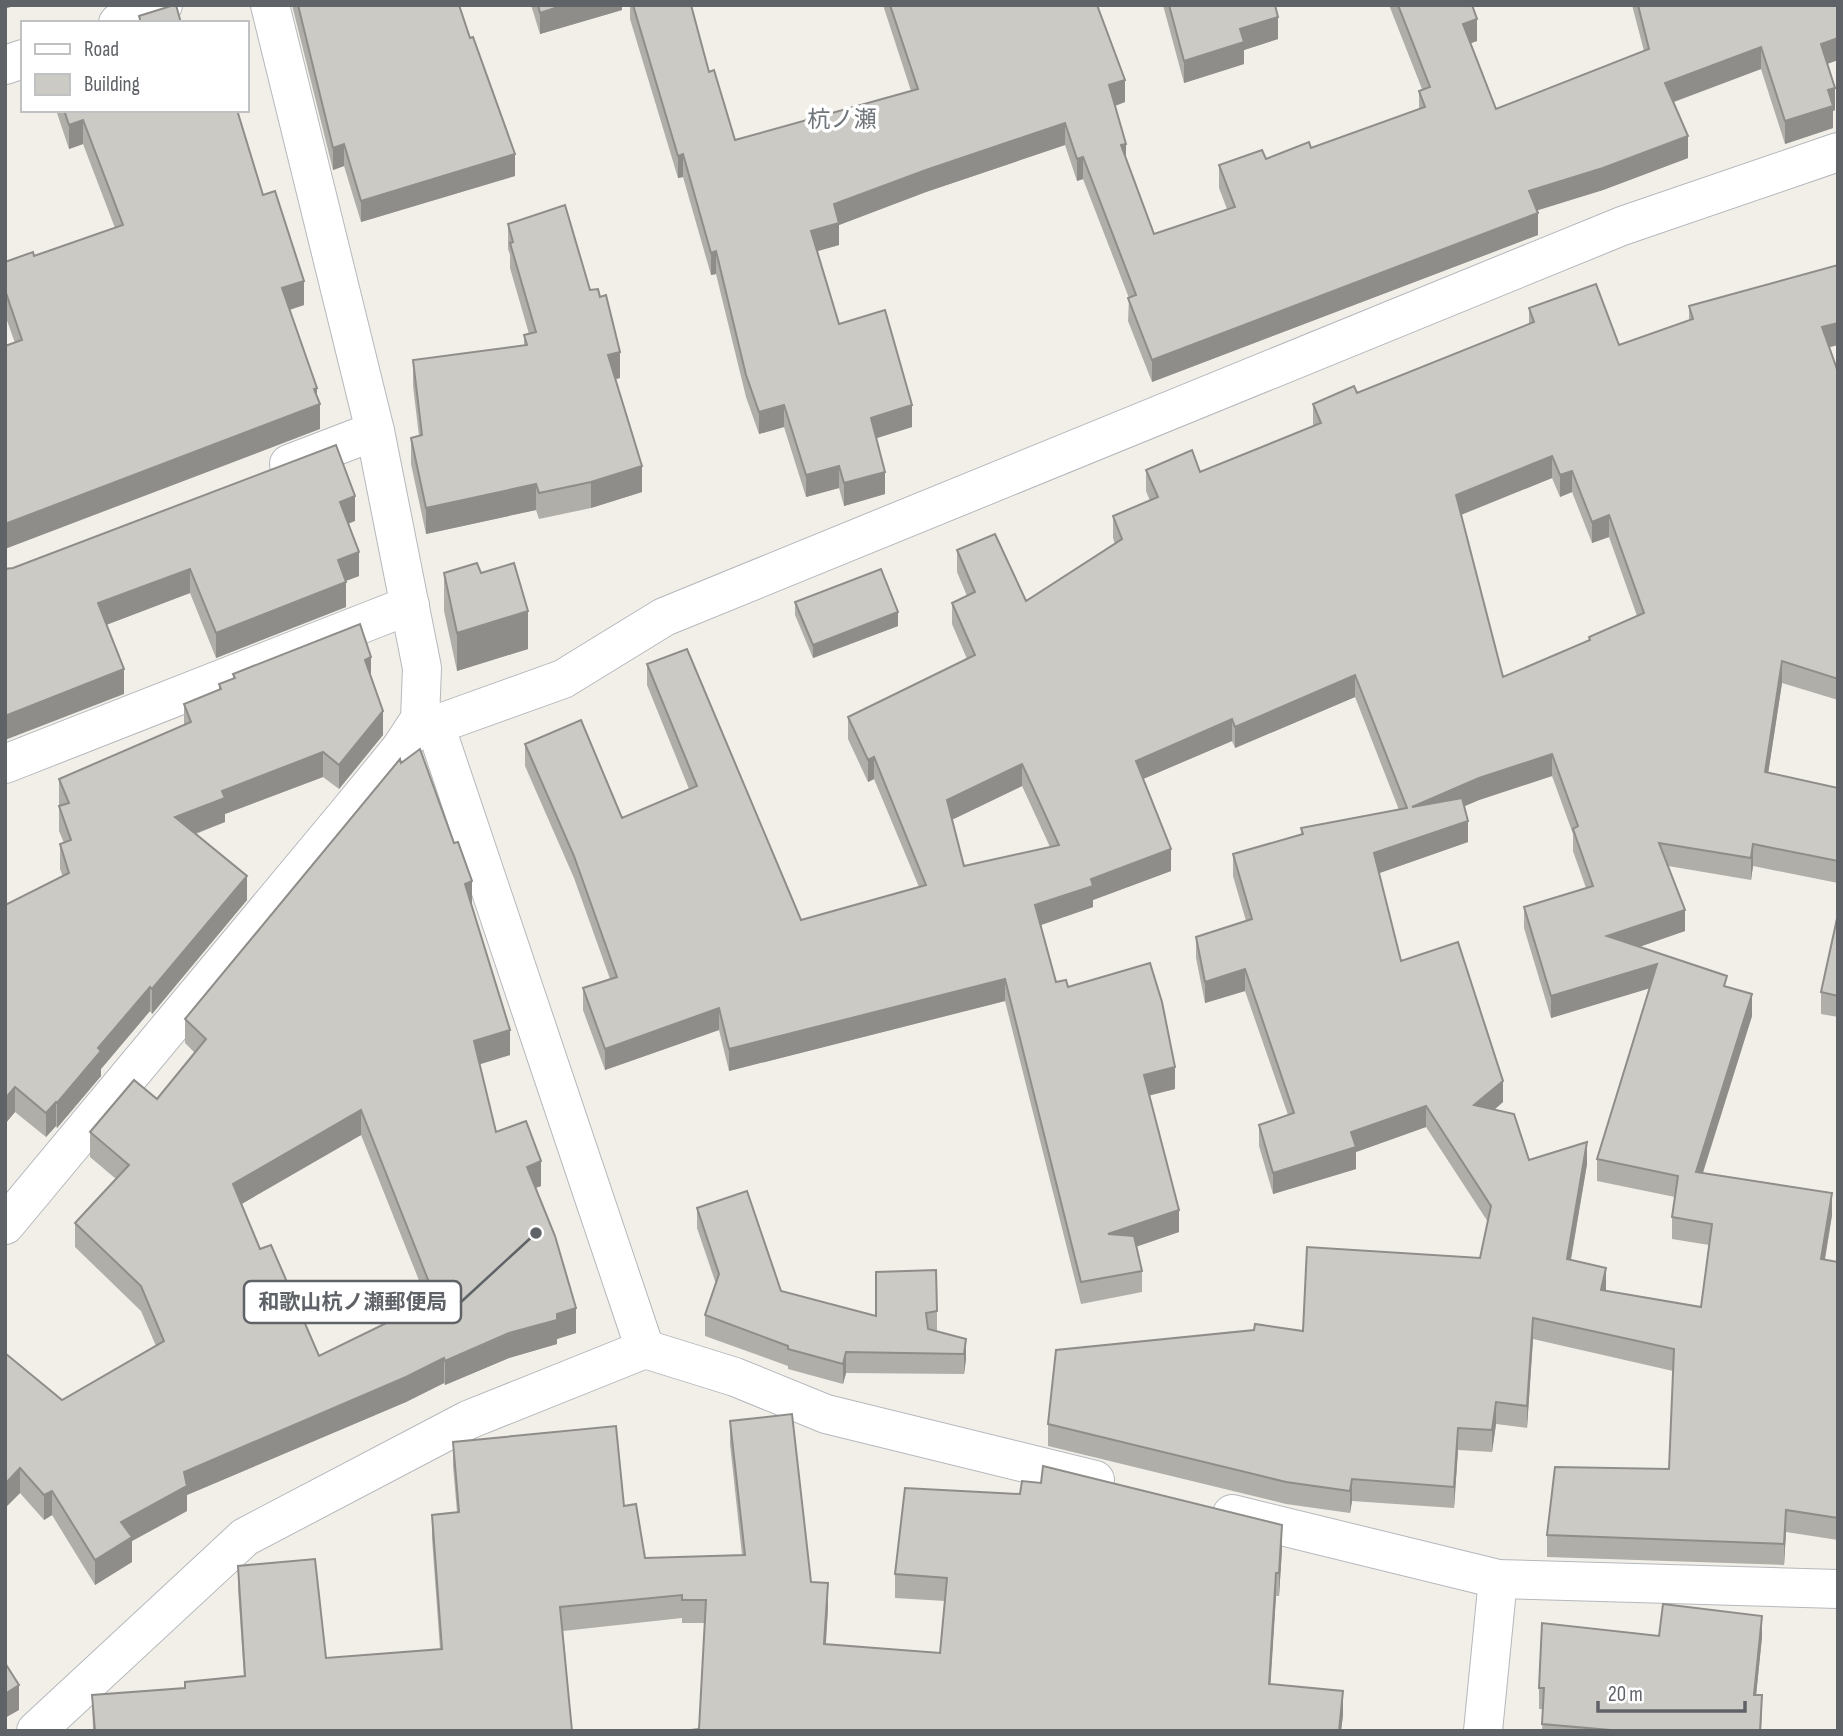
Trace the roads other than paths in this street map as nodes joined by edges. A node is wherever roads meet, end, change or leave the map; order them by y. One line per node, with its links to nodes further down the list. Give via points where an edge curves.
1 (163, 5): 3 (street)
2 (270, 5): 5 (street)
3 (123, 21)
4 (1838, 152): 8 (street, via 1622,226 664,617 563,679)
5 (375, 431): 6 (street); 7 (street)
6 (261, 475)
7 (410, 605): 8 (street); 9 (street)
8 (428, 722): 10 (street, via 401,748); 11 (street)
9 (5, 764)
10 (5, 1225)
11 (645, 1349): 12 (street, via 735,1377 826,1414); 16 (street, via 468,1420 245,1537)
12 (1122, 1487)
13 (1202, 1506): 14 (street)
14 (1498, 1579): 15 (street); 17 (street)
15 (1838, 1589)
16 (36, 1731)
17 (1483, 1731)

